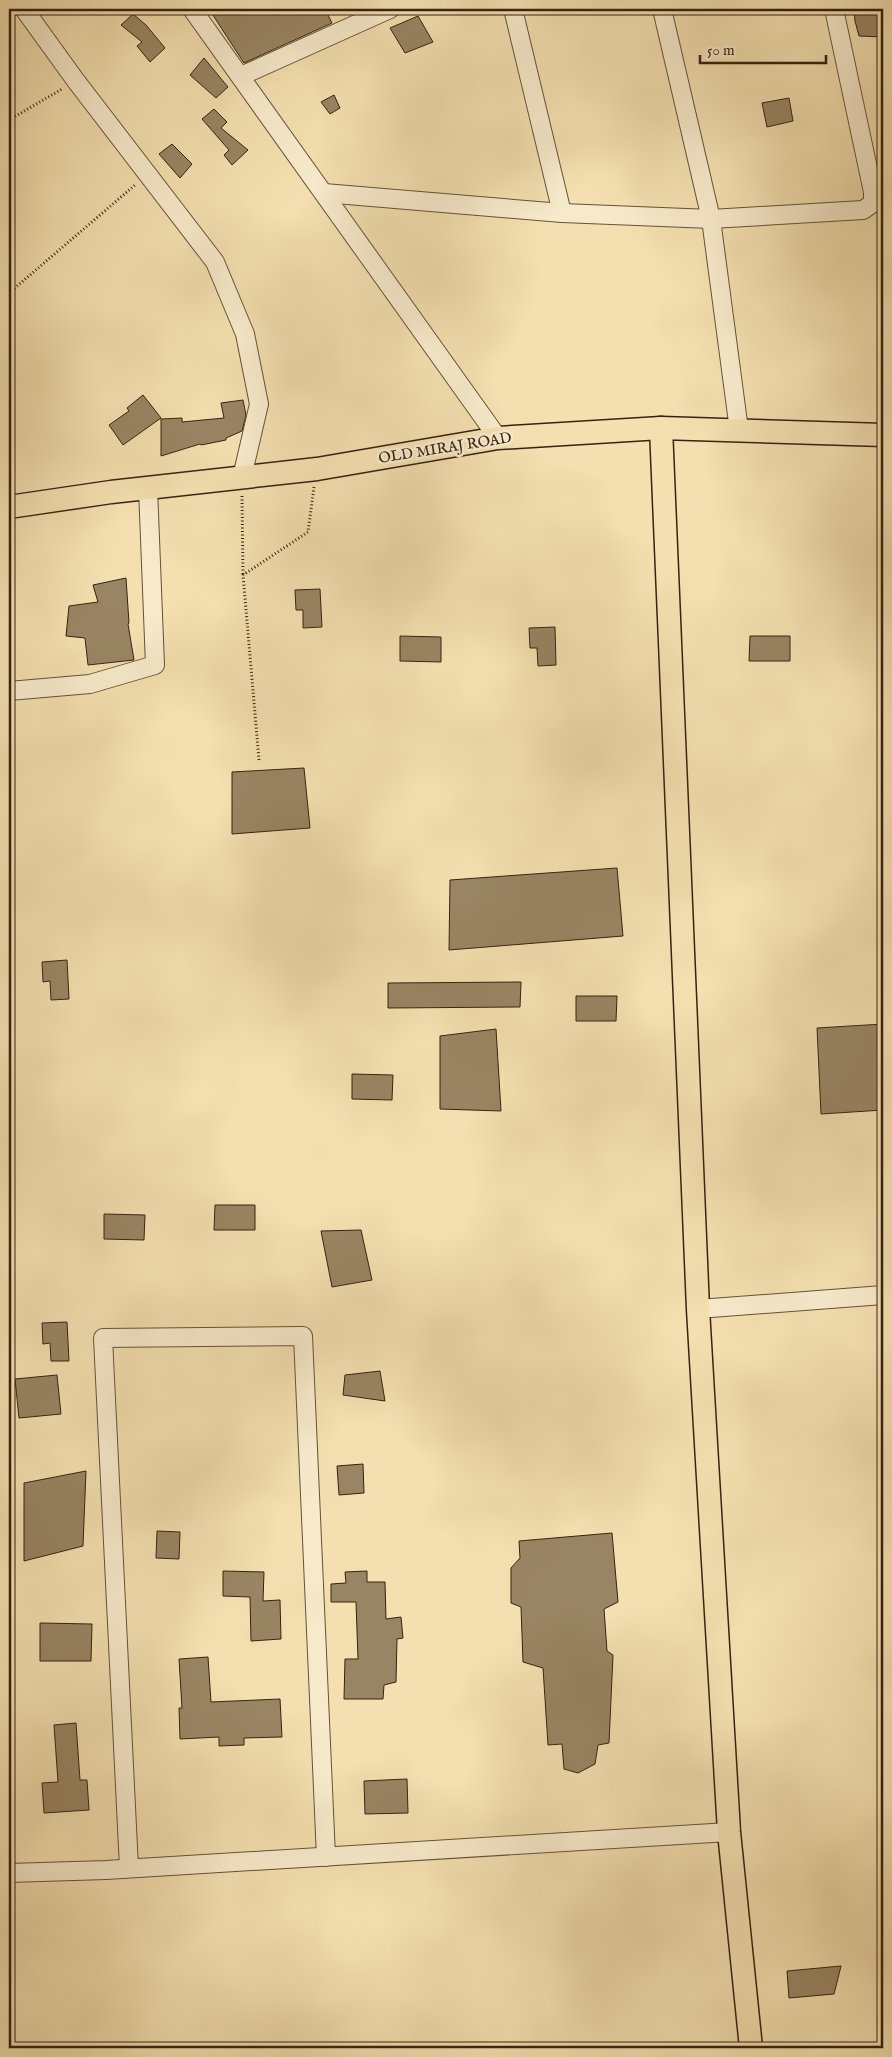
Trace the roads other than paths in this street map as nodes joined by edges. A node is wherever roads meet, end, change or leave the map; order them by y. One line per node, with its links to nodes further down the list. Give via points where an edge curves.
1 (24, 9): 15 (street, via 215,262 245,334 259,404)
2 (390, 9): 7 (street)
3 (513, 9): 9 (street)
4 (662, 9): 10 (street)
5 (834, 9): 10 (street, via 873,203 863,210)
6 (196, 10): 7 (street)
7 (241, 76): 8 (street)
8 (324, 193): 9 (street); 14 (street)
9 (562, 213): 10 (street)
10 (711, 219): 12 (street)
11 (662, 428): 12 (main road, OLD MIRAJ ROAD); 14 (main road, OLD MIRAJ ROAD); 20 (main road)
12 (739, 430): 13 (main road, OLD MIRAJ ROAD)
13 (883, 435)
14 (498, 438): 15 (main road, OLD MIRAJ ROAD, via 317,470)
15 (242, 477): 16 (main road, OLD MIRAJ ROAD)
16 (148, 488): 17 (main road, OLD MIRAJ ROAD); 18 (street, via 155,666 90,684)
17 (9, 507)
18 (9, 692)
19 (883, 1296): 20 (street)
20 (698, 1309): 21 (main road)
21 (729, 1832): 22 (street); 25 (main road)
22 (326, 1857): 23 (street); 23 (street, via 302,1336 103,1338)
23 (129, 1868): 24 (street)
24 (9, 1873)
25 (751, 2048)

